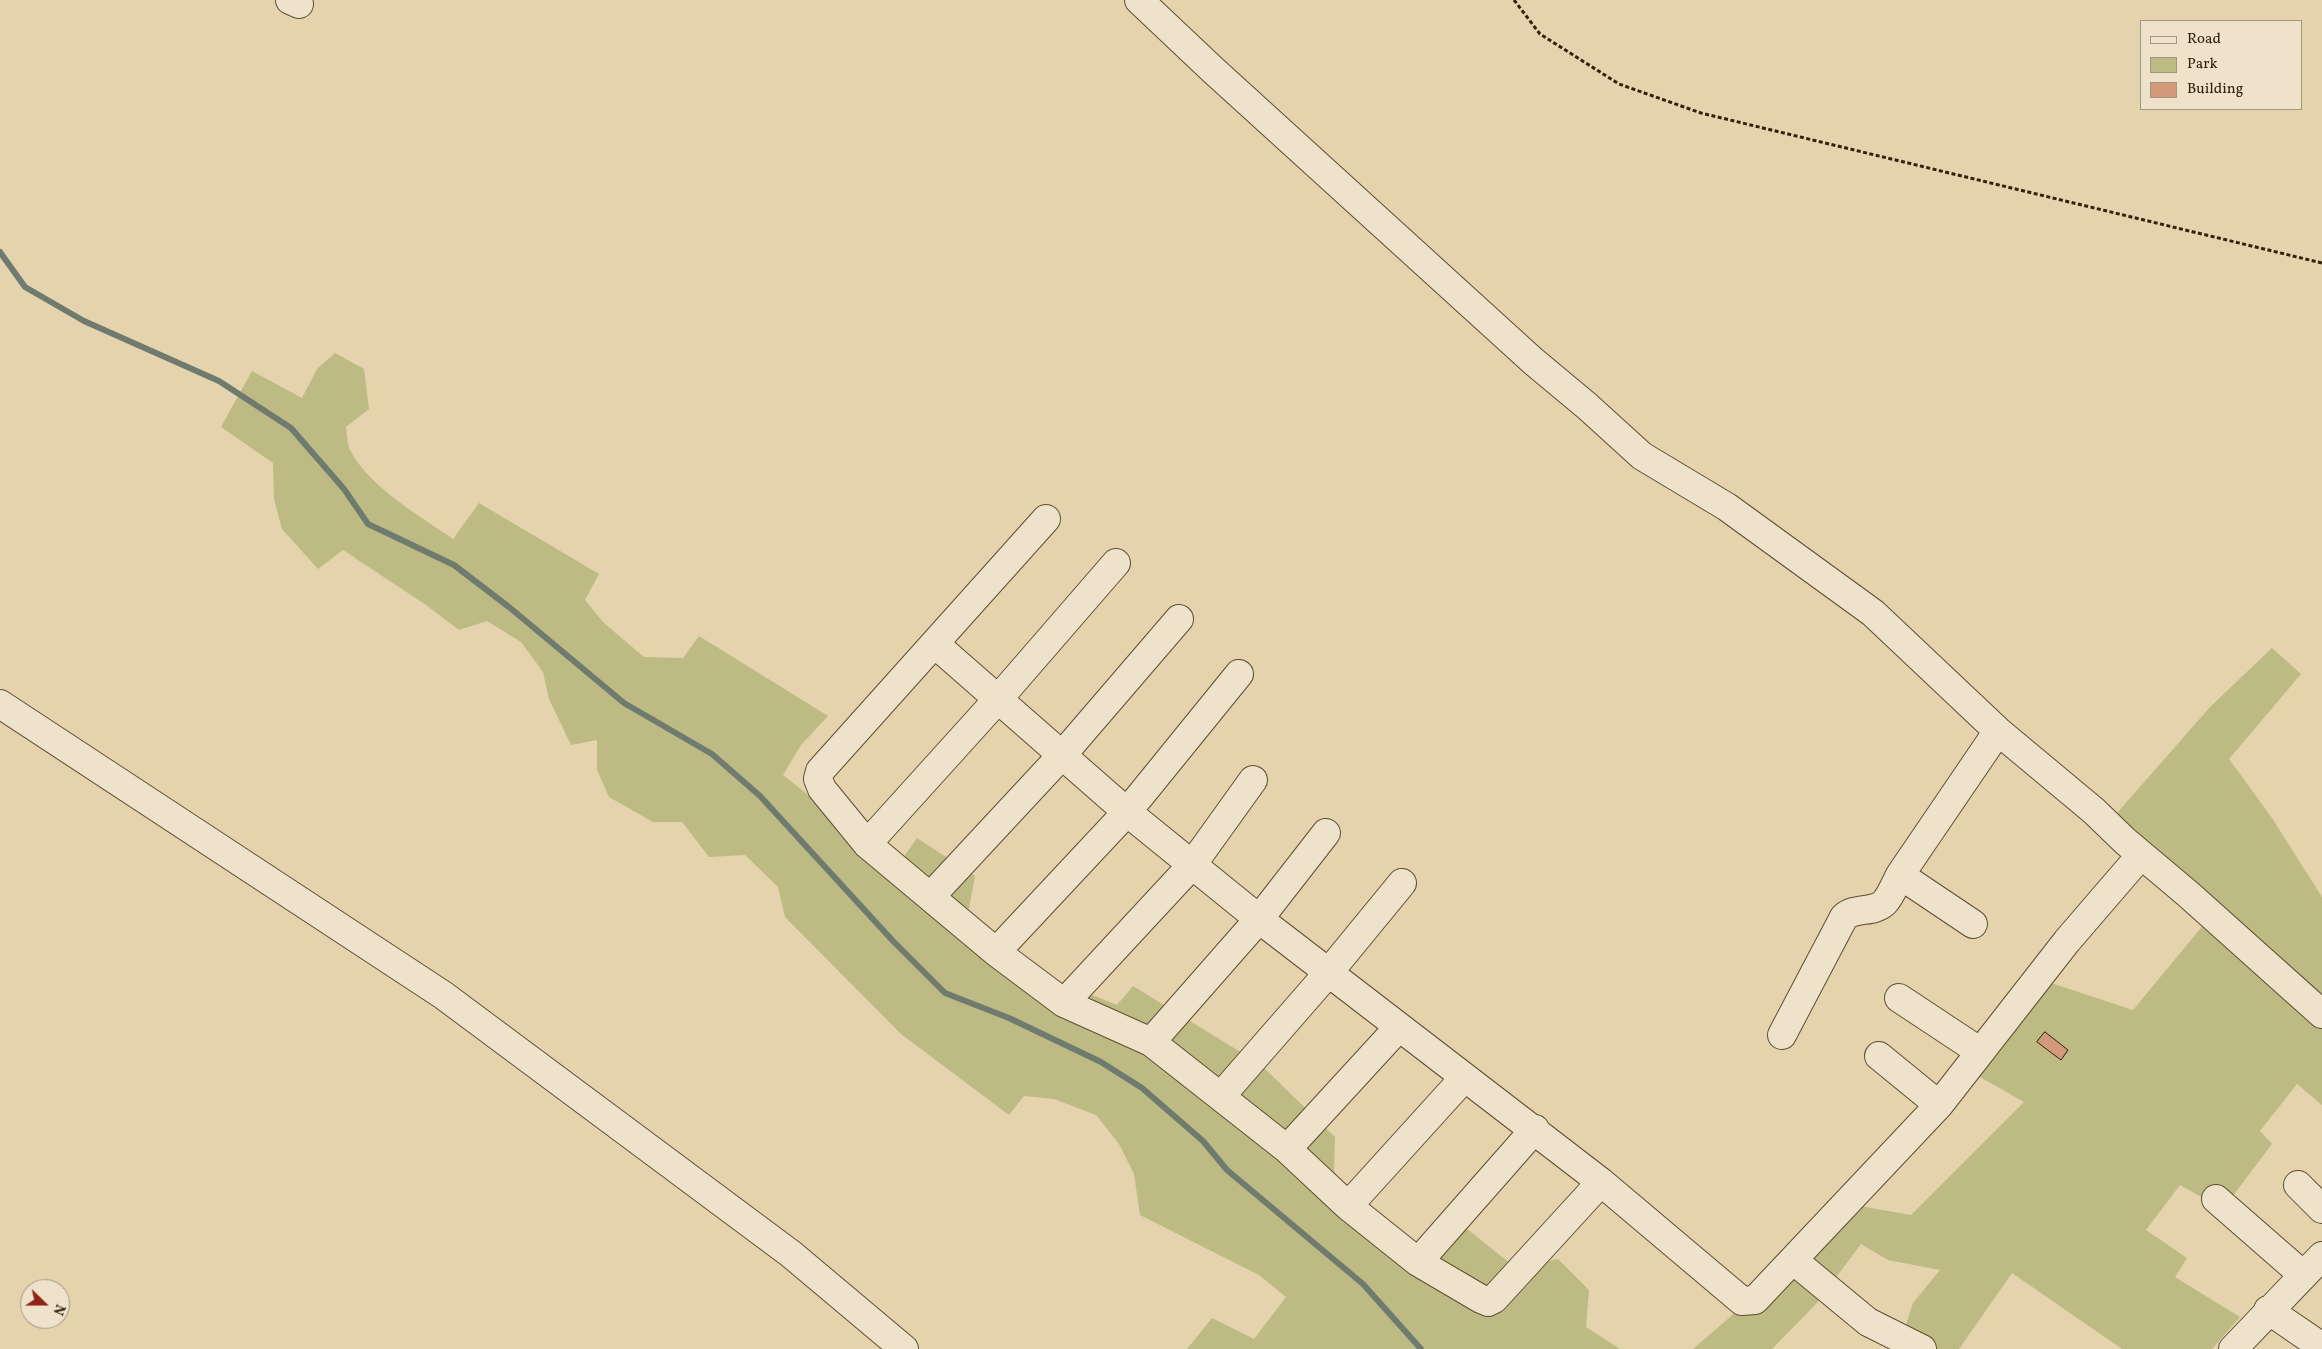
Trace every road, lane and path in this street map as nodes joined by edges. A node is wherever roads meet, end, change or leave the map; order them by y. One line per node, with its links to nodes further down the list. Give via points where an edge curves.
1 (1140, 0): 11 (street, via 1533,361 1642,456 1727,507 1873,613)
2 (1514, 0): 3 (path, via 1540,34 1619,84 1701,113)
3 (2322, 263)
4 (1046, 519): 7 (street)
5 (1116, 563): 9 (street)
6 (1179, 619): 12 (street)
7 (935, 644): 9 (street); 16 (street, via 819,776 822,789)
8 (1239, 674): 14 (street)
9 (999, 698): 12 (street); 16 (street)
10 (0, 704): 50 (street, via 443,995 791,1254)
11 (1998, 731): 17 (street, via 2094,810); 19 (street)
12 (1063, 754): 14 (street); 21 (street)
13 (1253, 780): 18 (street)
14 (1127, 812): 18 (street); 24 (street)
15 (1326, 833): 22 (street)
16 (867, 844): 21 (street)
17 (2141, 854): 28 (street); 32 (street, via 2067,940)
18 (1192, 865): 22 (street); 27 (street)
19 (1900, 875): 23 (street); 30 (street, via 1885,902 1877,908 1852,912 1844,917)
20 (1402, 883): 25 (street)
21 (931, 896): 24 (street)
22 (1259, 919): 25 (street); 31 (street)
23 (1973, 924)
24 (996, 952): 27 (street)
25 (1329, 972): 29 (street); 35 (street)
26 (1899, 998): 32 (street)
27 (1064, 1003): 31 (street)
28 (2322, 1014)
29 (1399, 1027): 34 (street); 38 (street)
30 (1782, 1035)
31 (1151, 1042): 35 (street)
32 (1979, 1051): 36 (street)
33 (1879, 1056): 36 (street)
34 (1464, 1078): 37 (street); 42 (street)
35 (1222, 1096): 38 (street)
36 (1939, 1105): 45 (street)
37 (1535, 1129): 39 (street); 46 (street)
38 (1287, 1149): 42 (street)
39 (1601, 1182): 45 (street, via 1742,1301 1755,1300); 46 (street, via 1491,1301)
40 (2298, 1185): 43 (street)
41 (2216, 1199): 47 (street)
42 (1348, 1206): 46 (street)
43 (2322, 1209)
44 (2322, 1256): 47 (street)
45 (1793, 1260): 51 (street, via 1868,1322)
46 (1418, 1262)
47 (2303, 1275): 48 (street)
48 (2268, 1310): 49 (street); 52 (street)
49 (2322, 1347)
50 (904, 1349)
51 (1922, 1349)
52 (2233, 1349)

